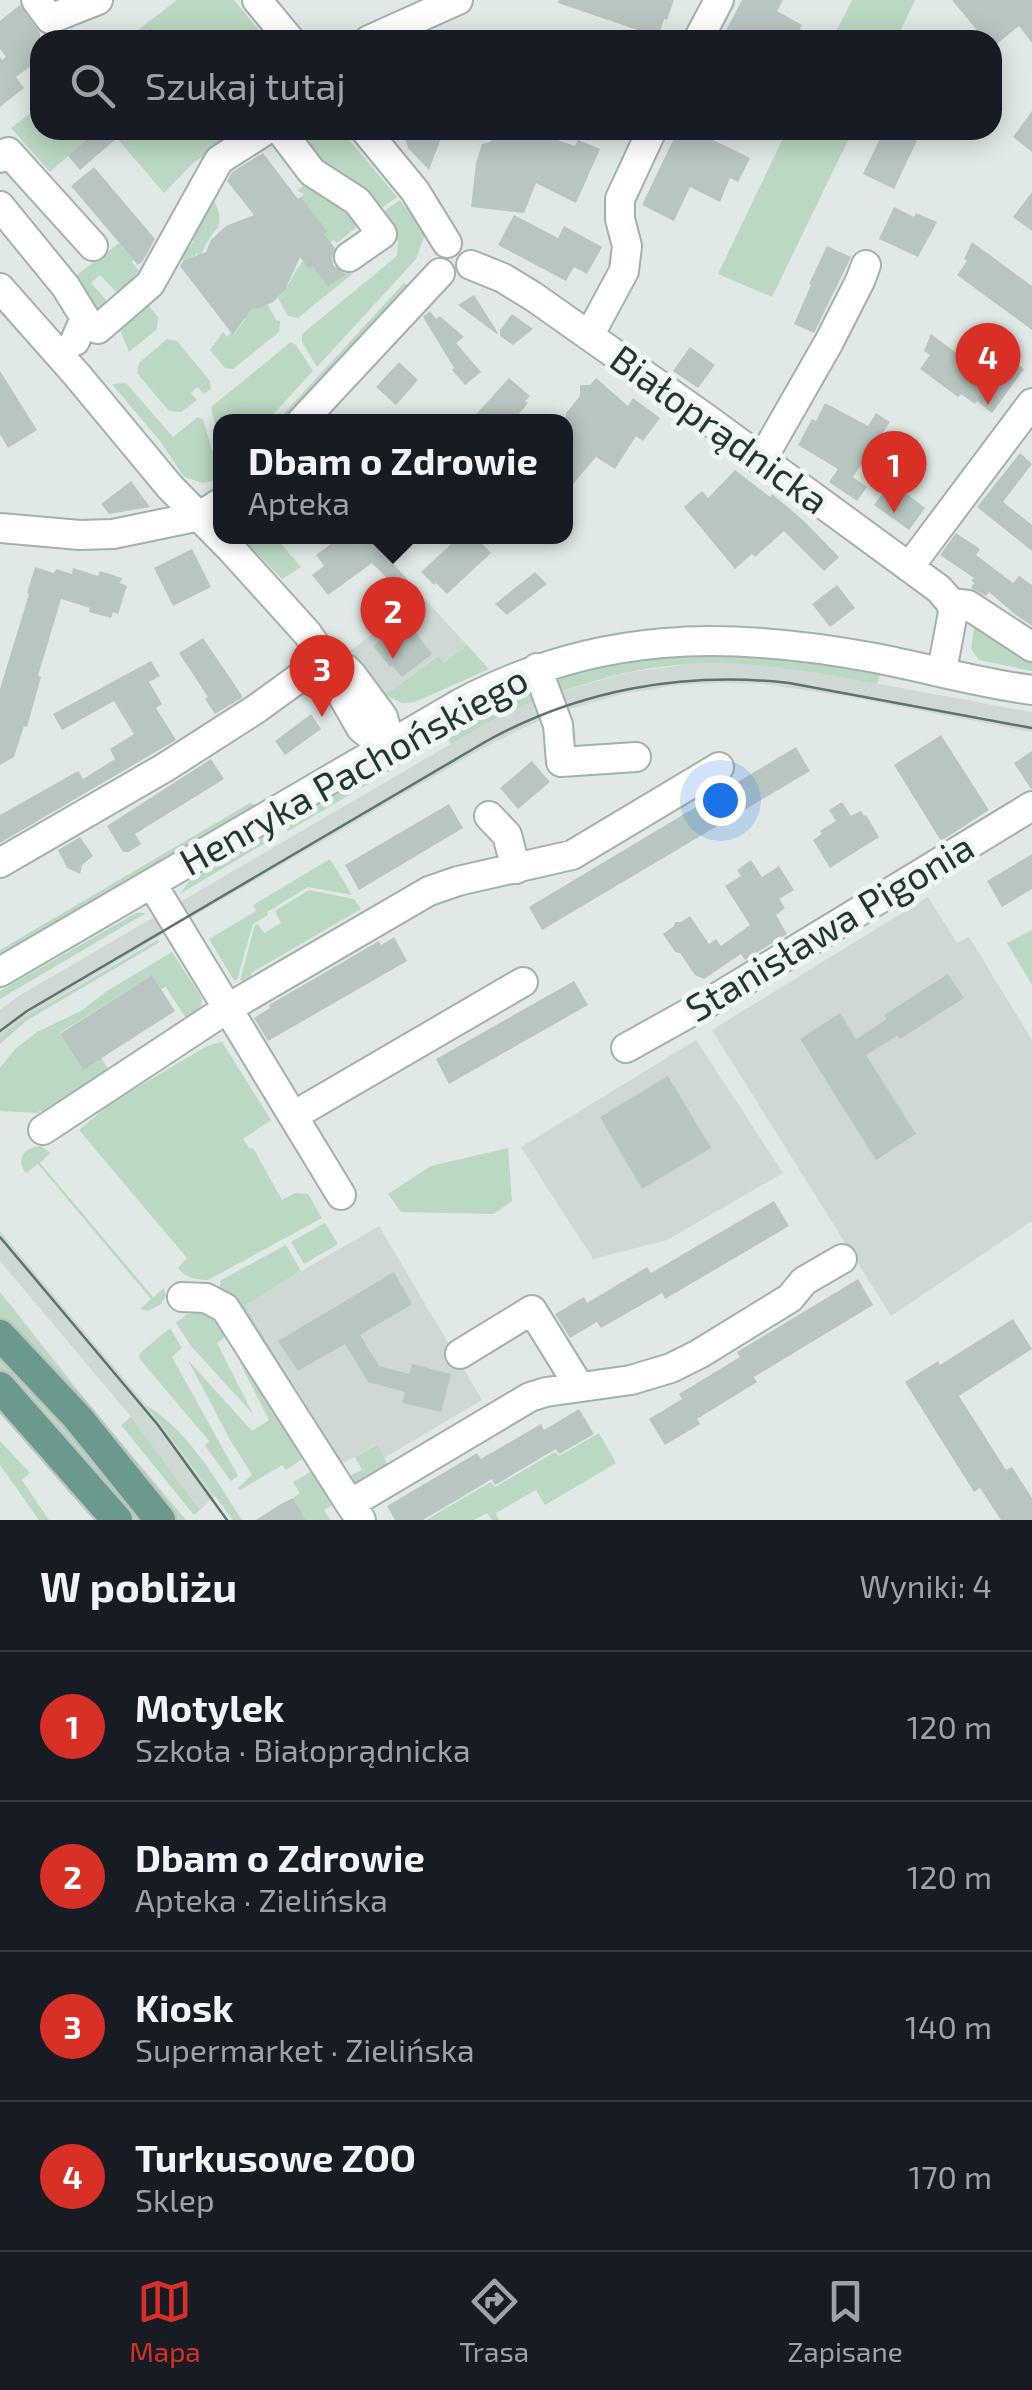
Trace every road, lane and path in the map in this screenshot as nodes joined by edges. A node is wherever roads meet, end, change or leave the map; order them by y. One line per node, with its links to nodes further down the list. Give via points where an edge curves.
1 (36, 0): 2 (street, via 50,19)
2 (98, 0)
3 (257, 0): 6 (street)
4 (458, 0): 7 (street)
5 (719, 0): 8 (street)
6 (282, 30)
7 (391, 30)
8 (703, 30)
9 (250, 140): 14 (street, via 196,177 150,284 86,335 86,318 66,287)
10 (288, 140): 17 (street, via 312,172 357,201 382,234)
11 (377, 140): 15 (street, via 411,169)
12 (647, 140): 22 (street, via 620,199 628,246 624,270)
13 (0, 158): 16 (street, via 8,152)
14 (0, 206)
15 (447, 243): 18 (street, Białoprądnicka, via 466,247); 20 (street, via 435,256)
16 (93, 246)
17 (349, 257)
18 (470, 265): 20 (street, via 457,278); 22 (street, Białoprądnicka, via 514,284)
19 (866, 265): 25 (street)
20 (440, 272): 24 (street)
21 (0, 288): 26 (street, via 170,487)
22 (590, 336): 25 (street, Białoprądnicka)
23 (1032, 402): 29 (street)
24 (308, 414)
25 (761, 461): 29 (street, Białoprądnicka)
26 (210, 509): 27 (street, via 96,535)
27 (0, 528)
28 (237, 544): 32 (street)
29 (909, 567): 30 (street, Białoprądnicka)
30 (950, 603): 31 (street, Białoprądnicka, via 968,605); 34 (street)
31 (1032, 647)
32 (326, 659): 36 (street, via 361,728); 41 (street, via 164,768)
33 (538, 668): 34 (street, Henryka Pachońskiego, via 625,646 705,641 805,648); 36 (street, Henryka Pachońskiego, via 486,689); 37 (street, via 558,725 560,762)
34 (942, 671): 35 (street, Henryka Pachońskiego)
35 (1032, 690)
36 (390, 744): 43 (street, Henryka Pachońskiego)
37 (636, 757)
38 (719, 767): 42 (street, via 572,855)
39 (1032, 806): 47 (street, Stanisława Pigonia)
40 (488, 816): 42 (street, via 507,835)
41 (0, 863)
42 (516, 870): 46 (street, via 429,891)
43 (152, 884): 44 (street, Henryka Pachońskiego); 46 (street, Henryka Pachońskiego)
44 (0, 972)
45 (523, 982): 48 (street)
46 (228, 1008): 48 (street, Henryka Pachońskiego); 49 (street)
47 (626, 1048)
48 (294, 1116): 50 (street, Henryka Pachońskiego)
49 (43, 1130)
50 (342, 1196)
51 (842, 1259): 55 (street, via 671,1368)
52 (182, 1297): 57 (street, via 226,1308)
53 (0, 1335): 59 (main road)
54 (460, 1354): 55 (street, via 532,1310)
55 (579, 1386): 57 (street, via 530,1397 496,1416)
56 (0, 1387): 58 (main road)
57 (355, 1512)
58 (117, 1520)
59 (160, 1520)

